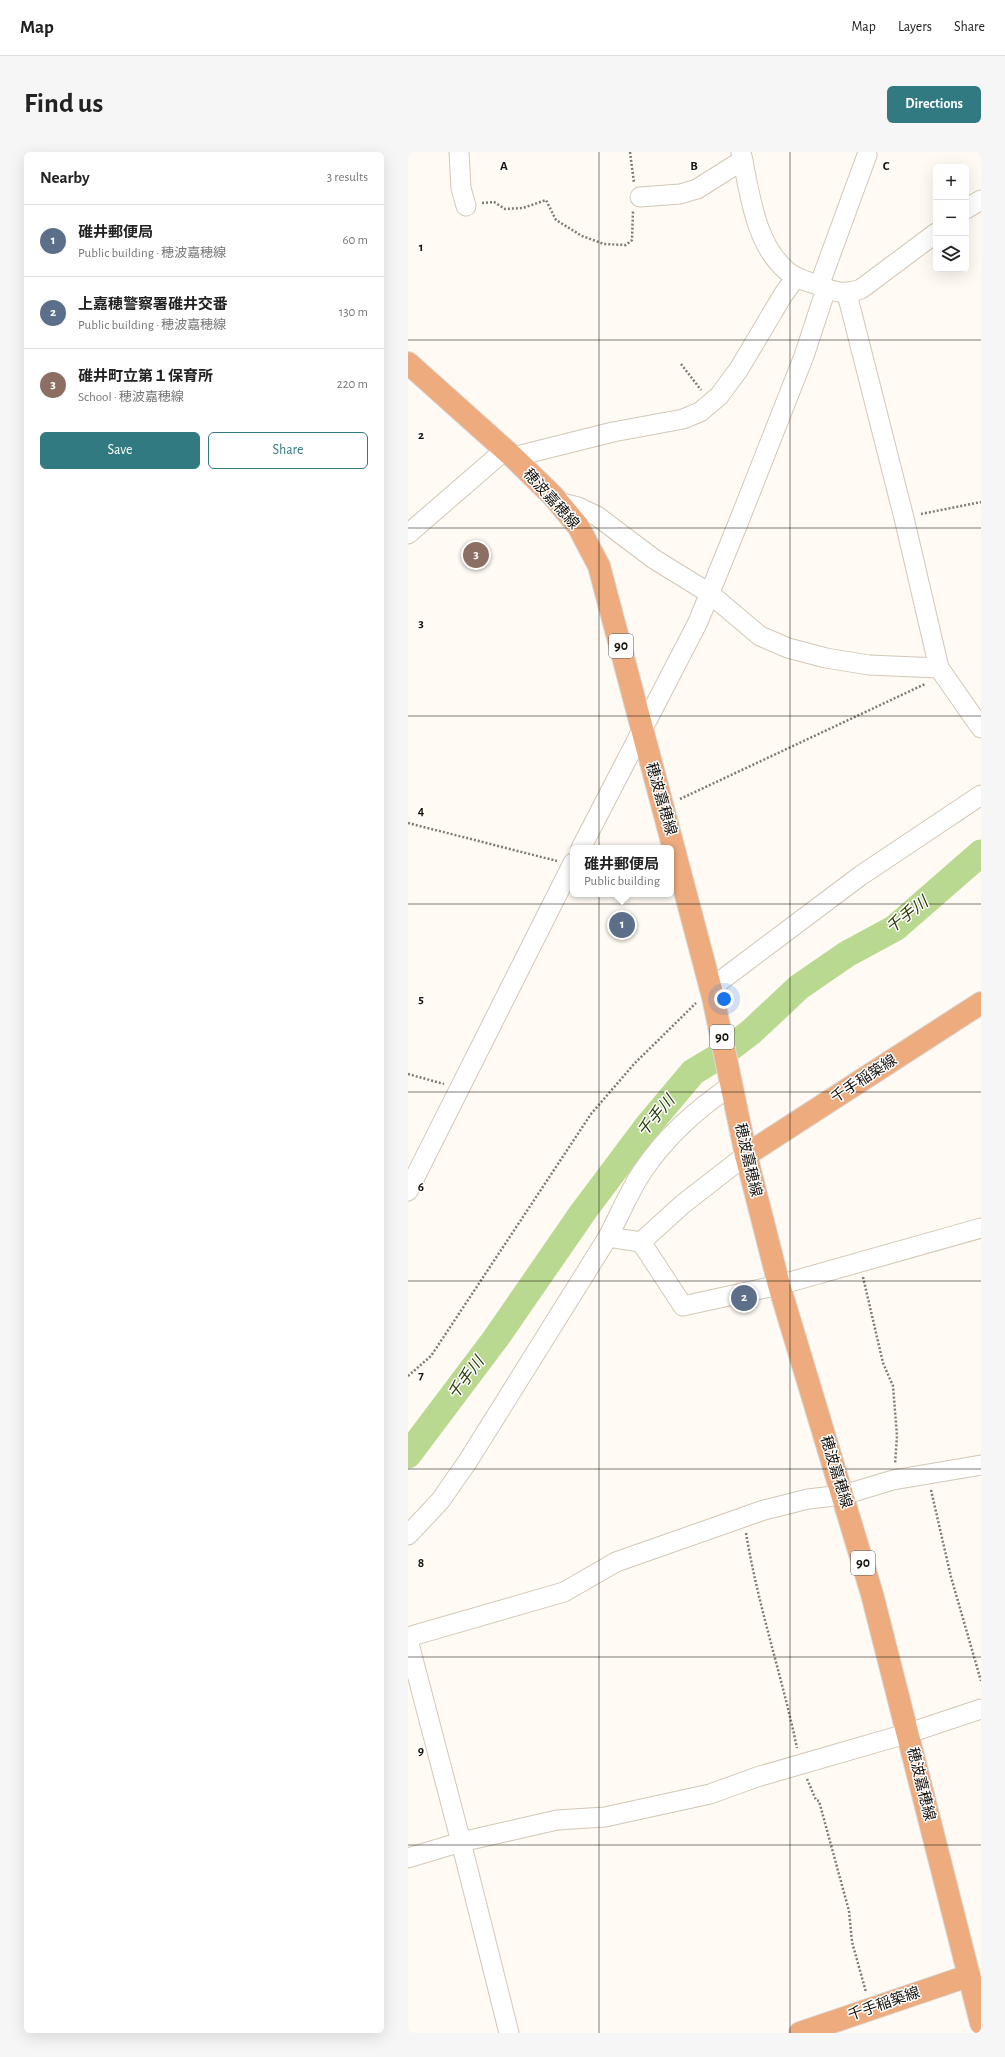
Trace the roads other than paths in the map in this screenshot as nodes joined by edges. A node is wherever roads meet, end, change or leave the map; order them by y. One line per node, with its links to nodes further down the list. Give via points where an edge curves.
1 (459, 152): 6 (street, via 461,188)
2 (867, 155): 10 (street)
3 (742, 156): 4 (street, via 697,189 680,194); 9 (street, via 765,245 774,259)
4 (640, 197)
5 (981, 200): 7 (street)
6 (466, 206)
7 (969, 207)
8 (933, 235): 11 (street, via 861,289)
9 (796, 277): 10 (street); 13 (street, via 739,369 719,396 700,412 683,419)
10 (823, 287): 11 (street); 16 (street, via 804,356)
11 (848, 294): 17 (street)
12 (408, 363): 13 (main road, 穂波嘉穂線 / 90)
13 (509, 453): 14 (main road, 穂波嘉穂線 / 90); 15 (street)
14 (558, 502): 16 (street, via 578,507 597,516 654,559); 19 (main road, 穂波嘉穂線 / 90, via 578,526 598,566 620,641)
15 (408, 534)
16 (709, 593): 17 (street, via 760,636 788,648 869,665); 19 (street, via 698,622)
17 (941, 672): 18 (street)
18 (981, 728)
19 (641, 732): 21 (street); 22 (main road, 穂波嘉穂線 / 90)
20 (981, 795): 25 (street, via 860,876)
21 (583, 845)
22 (673, 845)
23 (674, 848): 25 (main road, 穂波嘉穂線 / 90)
24 (570, 868): 29 (street)
25 (712, 993): 27 (main road, 穂波嘉穂線 / 90)
26 (981, 1003): 28 (main road, 千手稲築線)
27 (731, 1081): 28 (main road, 穂波嘉穂線 / 90); 31 (street, via 698,1108 671,1135 642,1172)
28 (746, 1154): 32 (street, via 683,1204); 33 (main road, 穂波嘉穂線 / 90)
29 (408, 1191)
30 (981, 1228): 33 (street)
31 (608, 1237): 32 (street); 36 (street, via 468,1461 440,1500)
32 (641, 1242): 33 (street, via 683,1306)
33 (779, 1285): 35 (main road, 穂波嘉穂線 / 90)
34 (981, 1465): 35 (street, via 893,1480)
35 (843, 1495): 37 (street, via 808,1499 743,1517 616,1562 564,1592); 40 (main road, 穂波嘉穂線 / 90)
36 (408, 1535)
37 (408, 1637)
38 (408, 1640): 41 (street)
39 (981, 1709): 40 (street)
40 (909, 1733): 41 (street, via 710,1794 605,1817 557,1820); 43 (main road, 穂波嘉穂線 / 90)
41 (462, 1842): 42 (street); 45 (street)
42 (408, 1858)
43 (975, 1974): 44 (main road, 穂波嘉穂線 / 90); 46 (main road, 千手稲築線)
44 (981, 2023)
45 (509, 2033)
46 (800, 2033)

